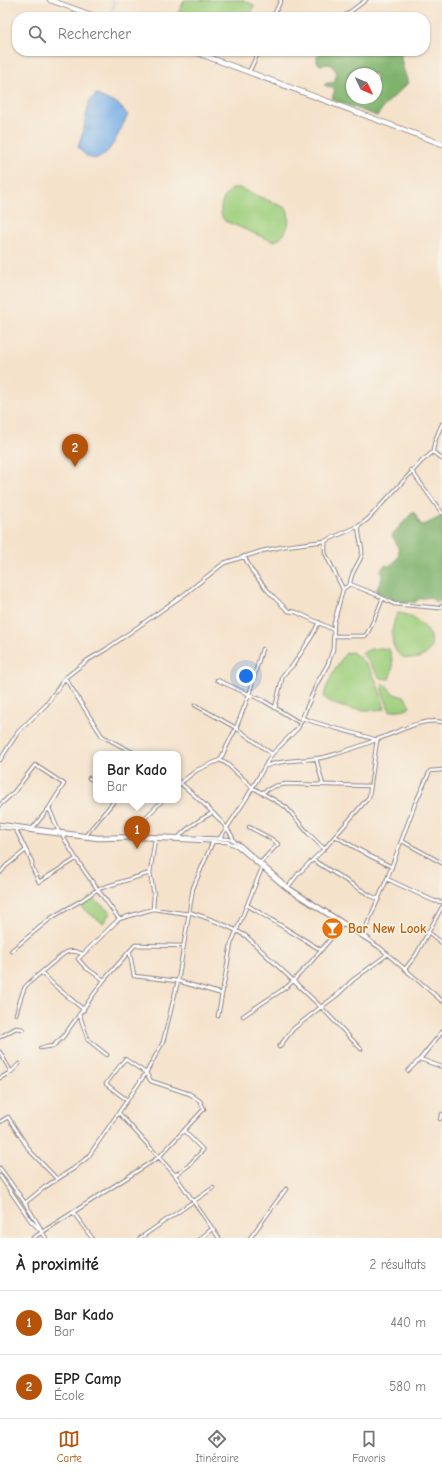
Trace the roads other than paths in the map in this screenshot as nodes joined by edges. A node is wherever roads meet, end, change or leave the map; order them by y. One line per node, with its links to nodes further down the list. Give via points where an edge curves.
1 (50, 0): 4 (highway)
2 (281, 0): 5 (street)
3 (366, 0): 6 (street)
4 (84, 12)
5 (275, 12)
6 (350, 12)
7 (206, 56): 9 (highway)
8 (257, 56): 9 (street)
9 (249, 72): 10 (highway)
10 (441, 142)
11 (442, 424): 12 (street, via 433,442)
12 (433, 452): 13 (street); 14 (street)
13 (442, 459)
14 (411, 472): 15 (street); 16 (street, via 368,519)
15 (442, 513)
16 (358, 526): 17 (street); 19 (street, via 362,555 351,575)
17 (325, 541): 18 (street, via 286,546); 20 (street, via 325,553)
18 (244, 556): 23 (street, via 268,591 288,611); 27 (street, via 224,563 186,593)
19 (350, 584): 20 (street); 21 (street)
20 (343, 589): 24 (street)
21 (383, 598): 22 (street, via 394,604 439,608); 25 (street, via 370,632 366,636)
22 (442, 606)
23 (319, 622): 24 (street); 31 (street, via 293,665 283,675)
24 (334, 630): 25 (street)
25 (334, 636): 32 (street, via 328,664)
26 (262, 649): 29 (street)
27 (65, 678): 37 (street, via 102,736); 40 (street, via 46,705 18,732)
28 (217, 680): 29 (street)
29 (250, 695): 31 (street); 35 (street)
30 (195, 706): 35 (street)
31 (274, 708): 34 (street)
32 (302, 718): 34 (street); 36 (street)
33 (442, 722): 36 (street, via 431,720 417,723)
34 (300, 723): 38 (street, via 292,735)
35 (236, 728): 38 (street); 41 (street)
36 (377, 740): 39 (street); 49 (street)
37 (130, 751)
38 (272, 754): 42 (street)
39 (316, 758): 42 (street, via 283,761); 48 (street)
40 (0, 760)
41 (220, 760): 46 (street, via 197,770); 50 (street)
42 (265, 766): 50 (street)
43 (442, 770): 72 (street, via 430,771)
44 (89, 778): 45 (street)
45 (93, 780)
46 (181, 782)
47 (181, 785): 56 (street)
48 (324, 785): 49 (street); 51 (street, via 286,784)
49 (371, 786): 66 (street, via 367,800)
50 (252, 787): 51 (street); 59 (street, via 232,823)
51 (261, 793): 73 (street, via 286,807)
52 (113, 803): 64 (street)
53 (160, 803): 65 (street, via 138,825)
54 (0, 806): 55 (street, via 35,765 64,784)
55 (49, 808): 60 (street); 62 (street)
56 (212, 813): 59 (street); 67 (street, via 192,824)
57 (0, 826): 60 (street); 61 (street)
58 (249, 827): 77 (street, via 278,844)
59 (226, 828): 69 (street); 71 (street)
60 (32, 829): 62 (street)
61 (16, 830): 63 (street); 74 (street)
62 (59, 832): 64 (street)
63 (63, 836): 68 (street); 75 (street)
64 (86, 836): 65 (street)
65 (132, 836): 67 (street)
66 (336, 836): 73 (street); 79 (street)
67 (178, 838): 69 (street)
68 (155, 840): 70 (street); 82 (street)
69 (219, 840): 70 (street); 71 (street); 80 (street, via 237,846)
70 (213, 841): 91 (street, via 193,888)
71 (234, 841): 77 (street)
72 (402, 841): 78 (street); 79 (street)
73 (324, 849): 76 (street)
74 (26, 850): 75 (street, via 39,882); 81 (street)
75 (76, 859): 85 (street)
76 (313, 860): 84 (street); 86 (street)
77 (260, 863): 84 (street)
78 (442, 863)
79 (392, 867): 83 (street)
80 (262, 868): 88 (street); 93 (street, via 287,888)
81 (0, 873)
82 (150, 874): 85 (street); 90 (street, via 154,895)
83 (388, 879): 86 (street); 87 (street, via 434,901)
84 (288, 886): 96 (street)
85 (98, 888): 92 (street); 101 (street, via 51,918)
86 (379, 899): 96 (street)
87 (442, 902)
88 (247, 905): 94 (street); 100 (street)
89 (442, 908): 95 (street)
90 (153, 909): 91 (street); 92 (street)
91 (189, 913): 94 (street, via 206,917); 98 (street)
92 (119, 919): 103 (street)
93 (343, 924): 99 (street); 100 (street)
94 (236, 930): 109 (street, via 246,936); 110 (street)
95 (428, 932): 97 (street); 105 (street)
96 (363, 934): 99 (street)
97 (442, 943)
98 (184, 946): 102 (street, via 135,946); 108 (street)
99 (379, 947): 104 (street)
100 (321, 950): 109 (street)
101 (11, 951)
102 (129, 953): 107 (street); 108 (street, via 134,976)
103 (83, 954): 106 (street, via 66,952); 107 (street, via 78,959)
104 (388, 954): 105 (street); 112 (street)
105 (405, 969): 111 (street)
106 (42, 973): 113 (street); 114 (street, via 25,987)
107 (104, 980): 113 (street)
108 (178, 981): 110 (street); 131 (street, via 163,1042)
109 (293, 981): 112 (street); 117 (street)
110 (222, 994): 116 (street)
111 (442, 1000)
112 (321, 1007): 121 (street, via 293,1029); 123 (street)
113 (84, 1010): 115 (street)
114 (16, 1014)
115 (80, 1015): 122 (street, via 63,1038 53,1046); 125 (street, via 88,1040)
116 (218, 1016)
117 (243, 1016)
118 (22, 1029): 120 (street, via 16,1028)
119 (442, 1032): 126 (street)
120 (0, 1037)
121 (279, 1047)
122 (40, 1048)
123 (361, 1049)
124 (0, 1052): 130 (street)
125 (107, 1056)
126 (420, 1059): 128 (street); 129 (street)
127 (20, 1064): 130 (street)
128 (442, 1067)
129 (408, 1071)
130 (11, 1072): 132 (street)
131 (146, 1073): 133 (street); 133 (street, via 126,1059 106,1084); 138 (street, via 151,1080 190,1094 200,1101 204,1109)
132 (0, 1078)
133 (127, 1100): 134 (street)
134 (119, 1113): 139 (street); 143 (street, via 88,1156)
135 (442, 1114): 136 (street)
136 (440, 1119)
137 (0, 1122): 143 (street, via 8,1117 30,1151)
138 (184, 1131): 139 (street); 141 (street, via 203,1150)
139 (159, 1157): 141 (street); 148 (street)
140 (0, 1168): 147 (street)
141 (175, 1175): 146 (street)
142 (0, 1176): 150 (street, via 31,1221)
143 (57, 1179): 147 (street)
144 (213, 1188): 146 (street)
145 (286, 1189): 157 (street)
146 (194, 1202): 149 (street); 154 (street)
147 (25, 1203): 150 (street)
148 (73, 1212): 150 (street); 153 (street)
149 (212, 1229): 155 (street); 156 (street)
150 (42, 1232): 151 (street); 152 (street)
151 (33, 1238)
152 (46, 1238)
153 (92, 1238)
154 (140, 1238)
155 (201, 1238)
156 (219, 1238)
157 (250, 1238)

